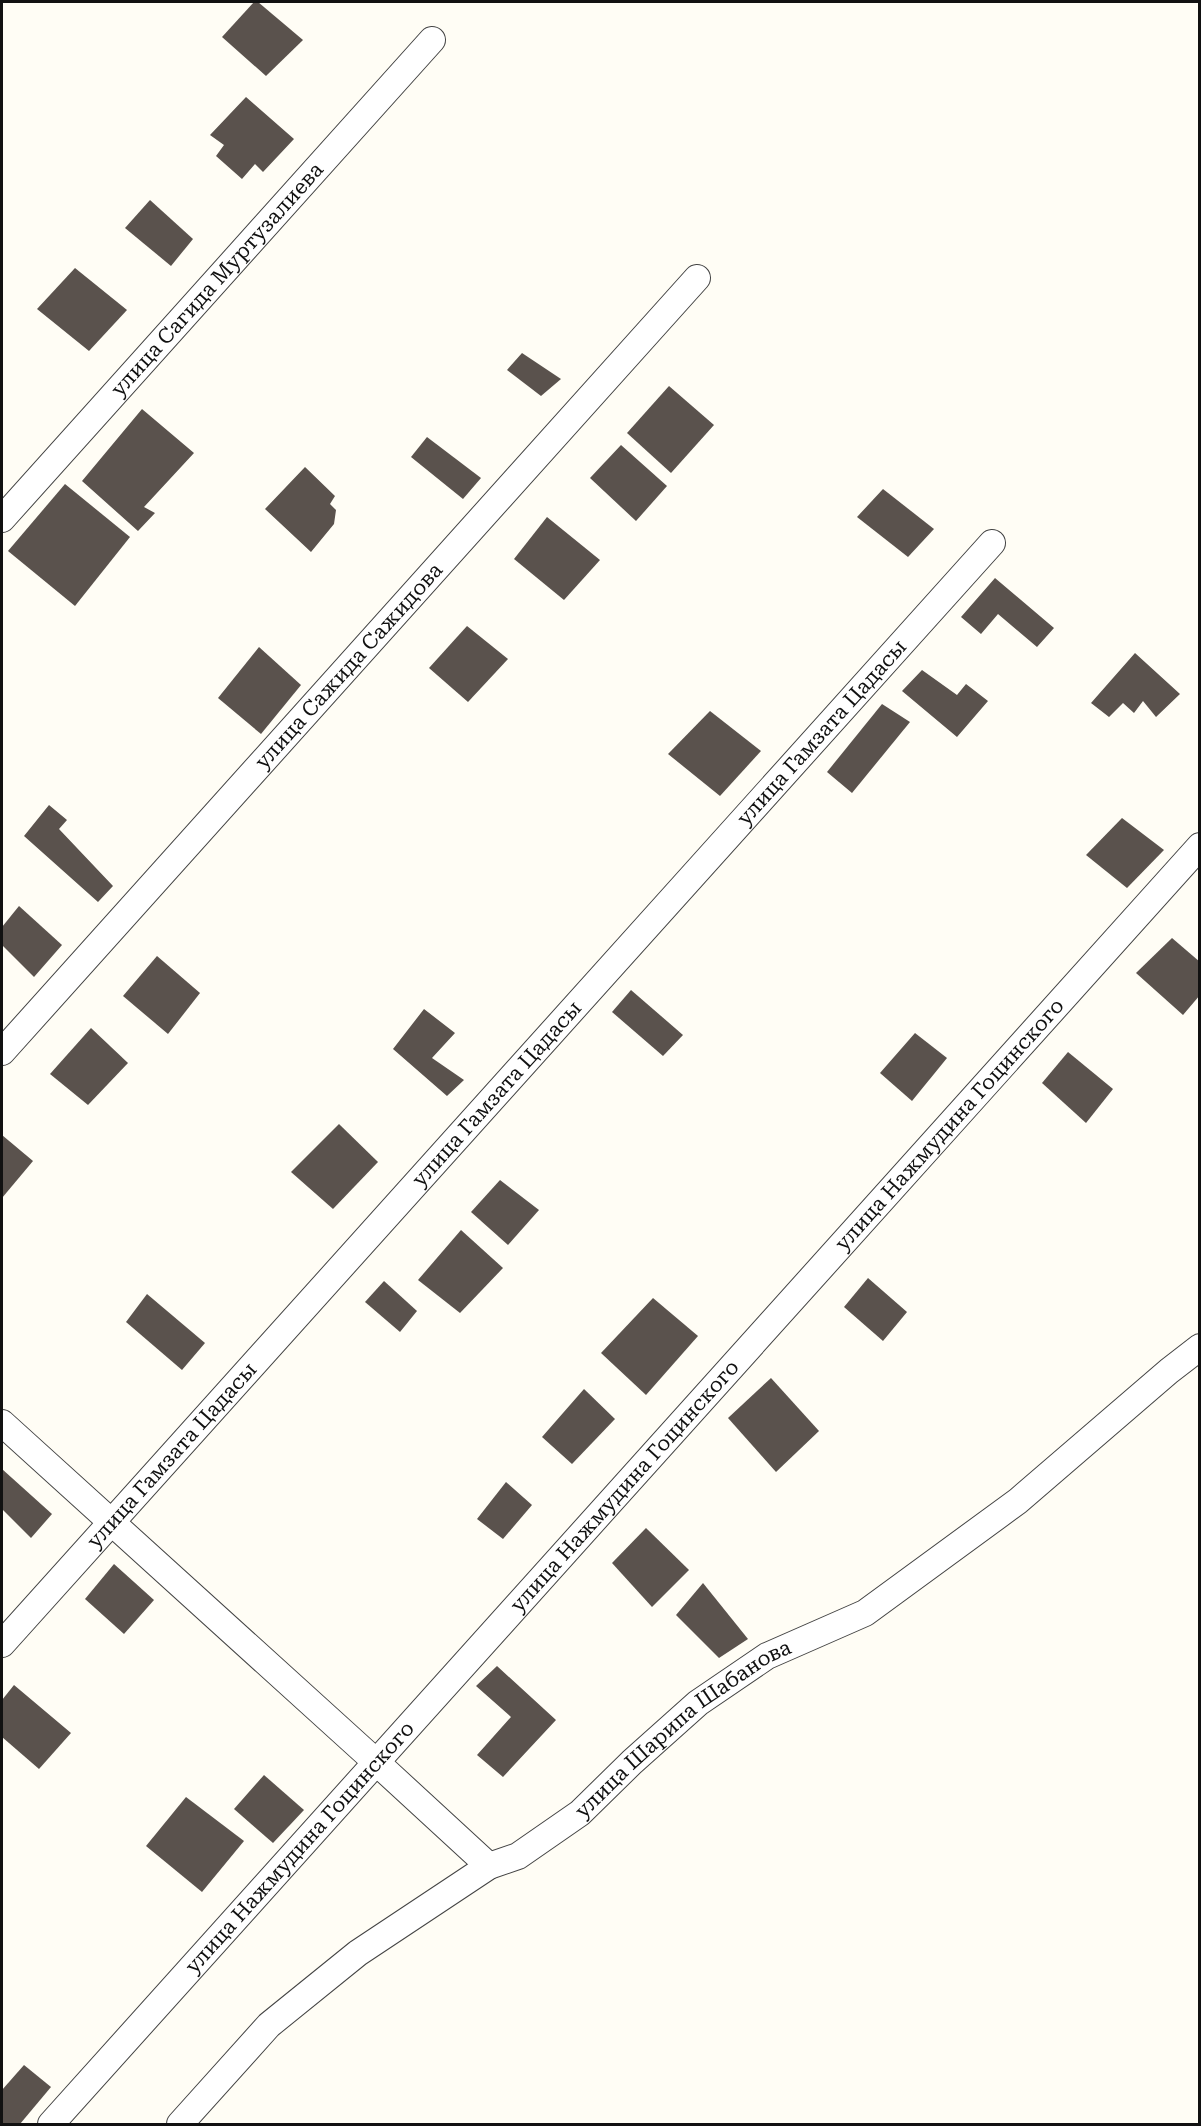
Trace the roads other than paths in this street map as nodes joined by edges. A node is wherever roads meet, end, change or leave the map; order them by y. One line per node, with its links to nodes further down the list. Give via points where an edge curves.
1 (432, 40): 3 (street, улица Сагида Муртузалиева)
2 (697, 278): 6 (street, улица Сажида Сажидова)
3 (2, 519)
4 (992, 543): 9 (street, улица Гамзата Цадасы)
5 (1200, 846): 11 (street, улица Нажмудина Гоцинского)
6 (2, 1052)
7 (1200, 1347): 12 (street, улица Шарипа Шабанова, via 1018,1502 865,1613 767,1656 698,1703 580,1813 518,1856)
8 (2, 1423): 9 (street)
9 (111, 1522): 10 (street, улица Гамзата Цадасы); 11 (street)
10 (2, 1644)
11 (376, 1762): 12 (street); 13 (street, улица Нажмудина Гоцинского)
12 (489, 1866): 14 (street, улица Шарипа Шабанова, via 358,1953 269,2025)
13 (51, 2124)
14 (180, 2124)

